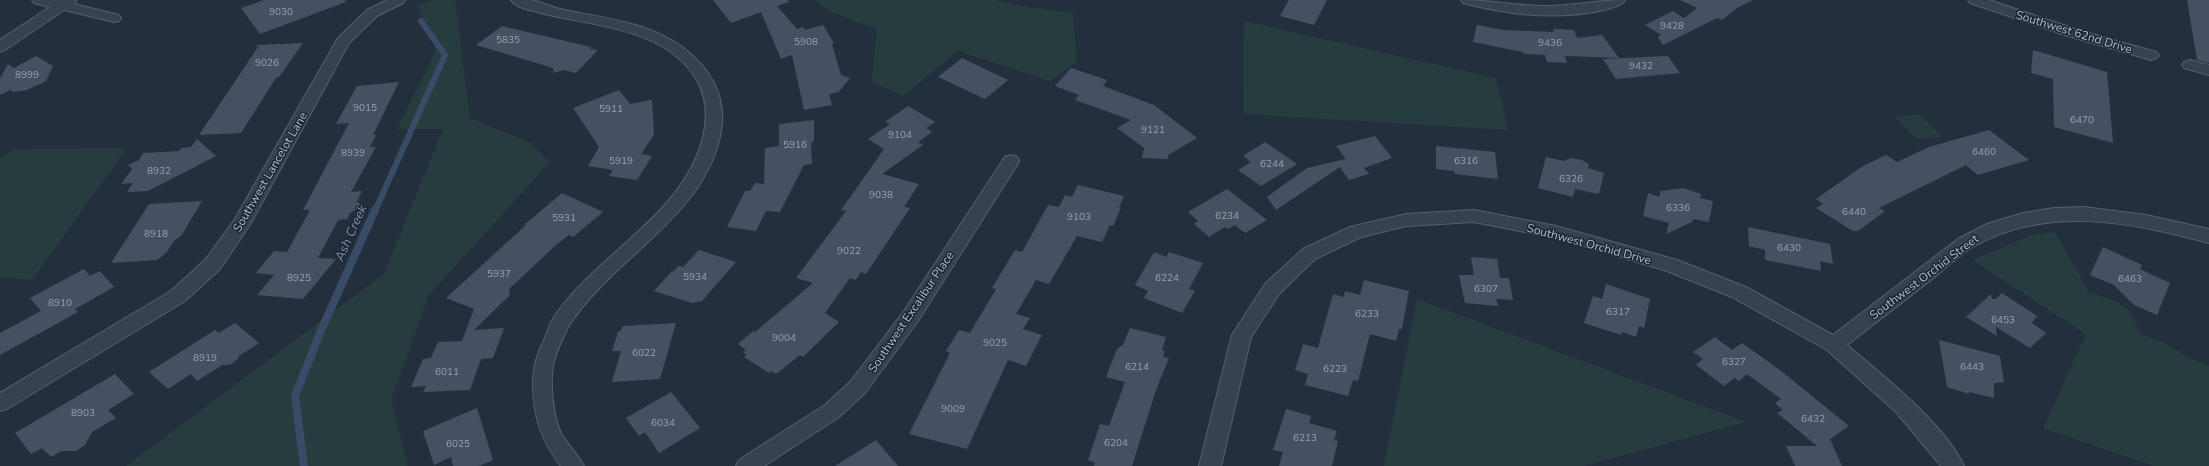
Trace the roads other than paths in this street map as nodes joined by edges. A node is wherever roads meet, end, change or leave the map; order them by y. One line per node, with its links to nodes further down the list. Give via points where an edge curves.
1 (39, 0): 7 (street)
2 (398, 0): 16 (street, Southwest Lancelot Lane, via 372,13 343,41 242,223 213,264 178,296)
3 (518, 0): 17 (street, via 557,14 617,24 647,33 672,47 694,64 710,87 716,110 714,133 707,156 694,181 667,214 588,288 561,322 544,364 542,398 552,436)
4 (1468, 0): 5 (street, via 1513,9 1570,10 1596,7)
5 (1618, 0)
6 (1975, 0): 10 (street, Southwest 62nd Drive)
7 (66, 2): 8 (street); 9 (street)
8 (114, 18)
9 (0, 47)
10 (2151, 55)
11 (2190, 65): 12 (street)
12 (2209, 70)
13 (1011, 161): 18 (street, Southwest Excalibur Place, via 912,316 858,387 832,411)
14 (2209, 236): 15 (street, Southwest Orchid Street, via 2113,215 2058,214 2008,222 1964,244)
15 (1834, 345): 19 (street, Southwest Orchid Drive, via 1739,292 1670,265 1556,232 1474,216 1406,220 1356,232 1309,254 1272,289 1242,335); 20 (street, Southwest Orchid Drive, via 1903,406)
16 (0, 403)
17 (573, 466)
18 (746, 466)
19 (1210, 466)
20 (1953, 466)

